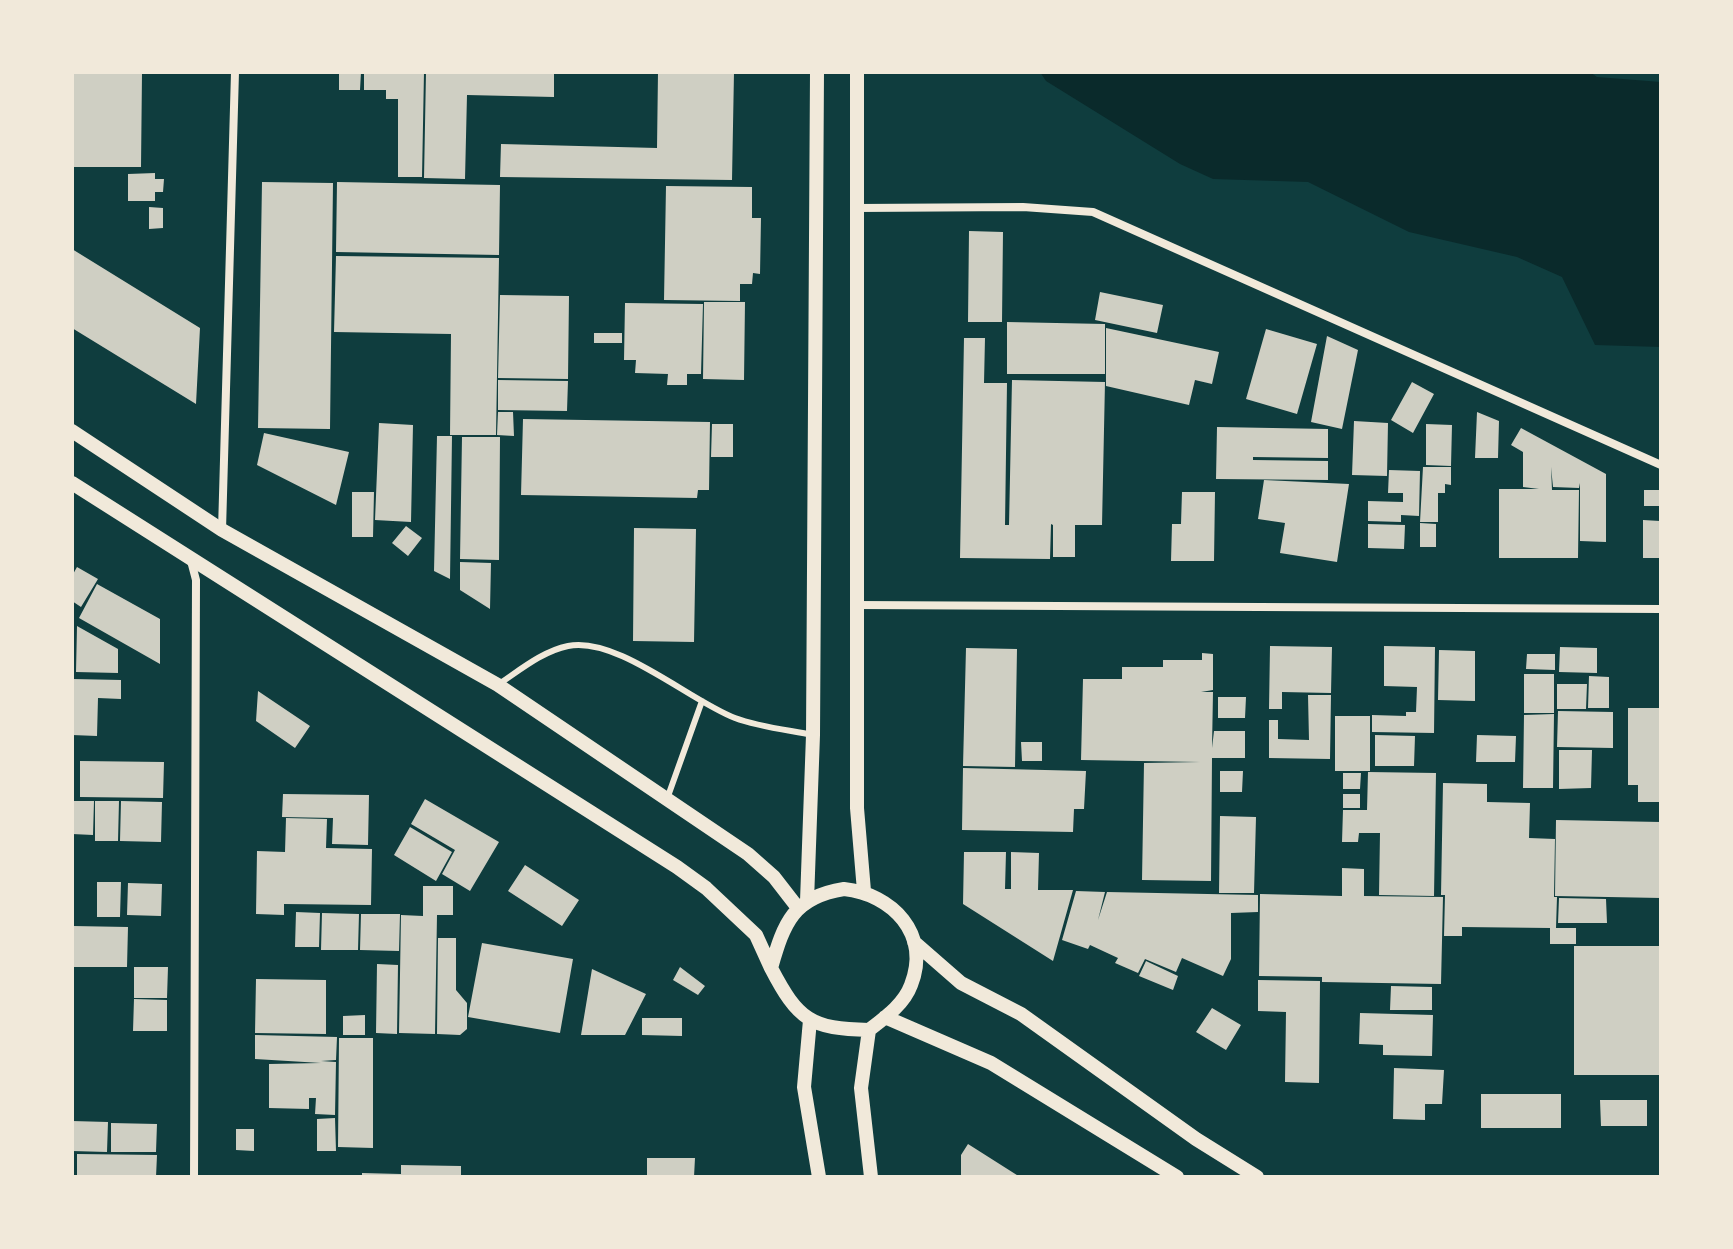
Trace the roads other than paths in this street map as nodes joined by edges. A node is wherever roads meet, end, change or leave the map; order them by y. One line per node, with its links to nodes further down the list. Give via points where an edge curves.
1 (235, 72): 8 (street)
2 (817, 72): 14 (street)
3 (857, 72): 4 (street)
4 (857, 208): 6 (street, via 1093,212); 10 (street)
5 (72, 431): 8 (street)
6 (1661, 465)
7 (72, 483): 9 (street)
8 (222, 530): 12 (street)
9 (190, 556): 19 (street, via 677,867 756,935); 23 (street, via 196,580)
10 (857, 605): 11 (street); 16 (street, via 857,808)
11 (1661, 609)
12 (498, 685): 13 (lane, via 557,650 595,645); 15 (street)
13 (702, 701): 14 (lane, via 736,719); 15 (lane)
14 (813, 735): 17 (street)
15 (667, 799): 17 (street, via 748,854)
16 (864, 891): 17 (street, via 824,892); 18 (street, via 886,901)
17 (802, 904): 19 (street, via 784,926)
18 (914, 942): 20 (street, via 912,984); 27 (street, via 961,983 1021,1014)
19 (771, 968): 21 (street, via 794,1007)
20 (885, 1017): 22 (street); 26 (street, via 991,1063)
21 (810, 1020): 22 (street, via 836,1029); 24 (street, via 804,1087)
22 (869, 1030): 25 (street, via 861,1088)
23 (194, 1177)
24 (819, 1177)
25 (871, 1177)
26 (1177, 1177)
27 (1257, 1177)

